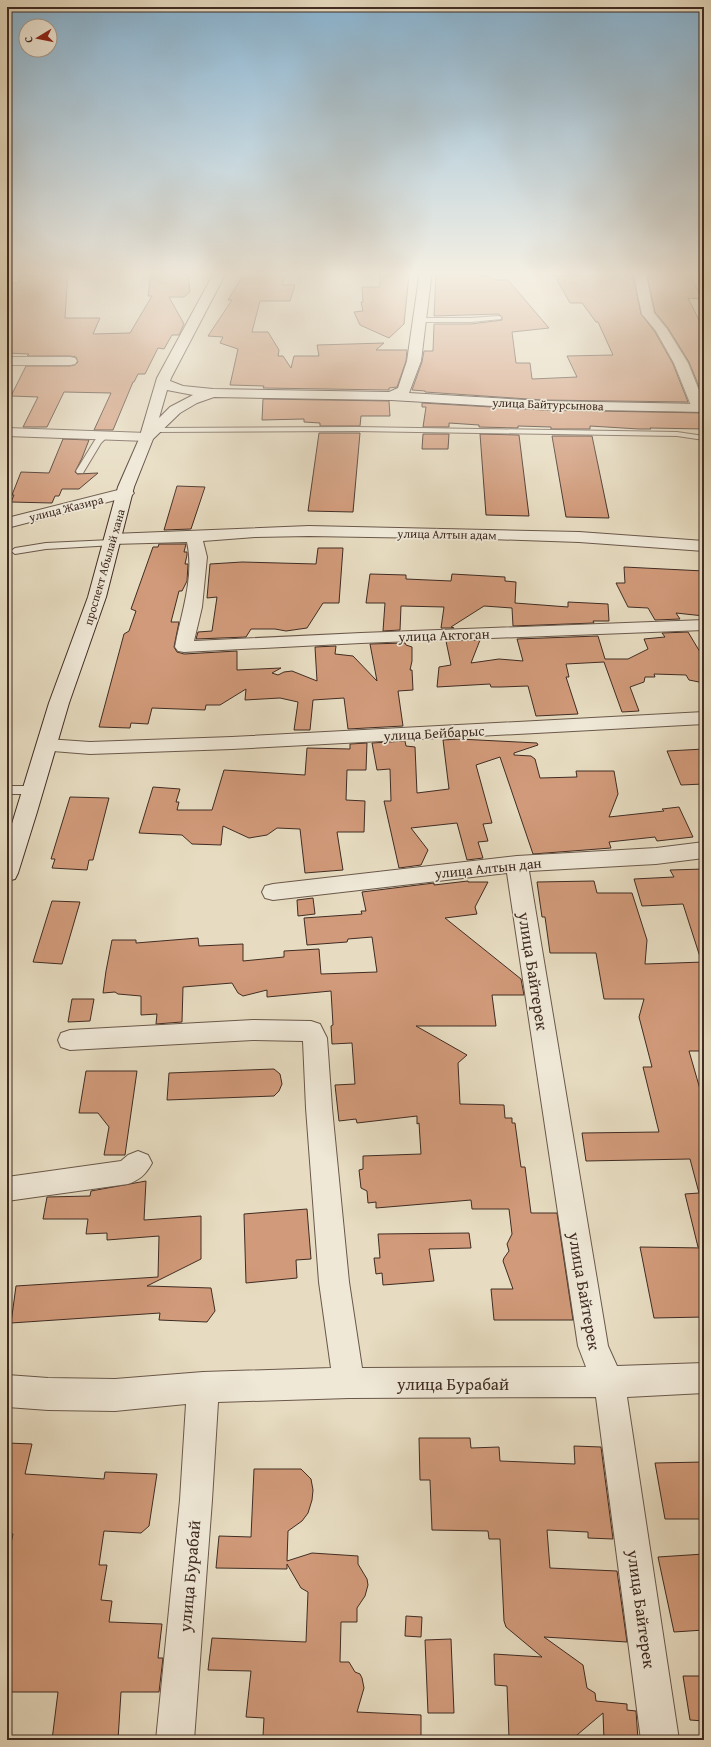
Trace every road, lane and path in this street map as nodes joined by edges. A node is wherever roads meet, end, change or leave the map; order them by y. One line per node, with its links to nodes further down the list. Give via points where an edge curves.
1 (178, 353): 6 (street, проспект Абылай хана)
2 (415, 353): 7 (street)
3 (675, 353): 11 (street)
4 (7, 361): 5 (street)
5 (70, 361)
6 (163, 382): 8 (street, via 182,390); 14 (street, проспект Абылай хана)
7 (406, 385): 9 (street, via 404,390); 10 (street)
8 (213, 393): 9 (street, улица Байтурсынова); 14 (street, via 192,400 175,410)
9 (391, 396): 10 (street, улица Байтурсынова)
10 (421, 398): 11 (street, улица Байтурсынова, via 543,405)
11 (701, 408)
12 (8, 433): 13 (street)
13 (104, 436): 14 (street); 16 (lane)
14 (149, 436): 15 (lane, via 459,430 677,434); 17 (street, проспект Абылай хана, via 126,487)
15 (704, 438)
16 (80, 471)
17 (126, 494): 18 (street, улица Жазира); 20 (street, проспект Абылай хана)
18 (7, 523)
19 (190, 537): 20 (street, улица Алтын адам); 21 (street, улица Алтын адам, via 309,531 490,534 565,536); 23 (street, улица Актоган, via 195,540 199,557 193,607 184,647)
20 (111, 541): 22 (lane, via 46,546); 25 (street, проспект Абылай хана, via 97,597)
21 (704, 546)
22 (15, 552)
23 (704, 625)
24 (704, 718): 25 (street, улица Бейбарыс, via 163,746 90,748)
25 (47, 745): 27 (street, проспект Абылай хана)
26 (7, 790): 27 (lane)
27 (34, 790): 30 (street, проспект Абылай хана)
28 (704, 850): 29 (street, улица Алтын дан, via 656,856)
29 (517, 864): 31 (street, улица Алтын дан); 36 (street, улица Байтерек, via 592,1346)
30 (7, 873)
31 (273, 892)
32 (70, 1040): 37 (street, via 253,1030 311,1031 315,1038 334,1282)
33 (138, 1163): 34 (street, via 128,1172)
34 (7, 1189)
35 (704, 1378): 36 (street, улица Бурабай)
36 (608, 1382): 37 (street, улица Бурабай); 41 (street, улица Байтерек, via 614,1407)
37 (349, 1383): 38 (street, улица Бурабай)
38 (202, 1387): 39 (street, улица Бурабай, via 115,1395 48,1394); 40 (street, улица Бурабай, via 195,1507)
39 (7, 1390)
40 (175, 1740)
41 (660, 1740)

